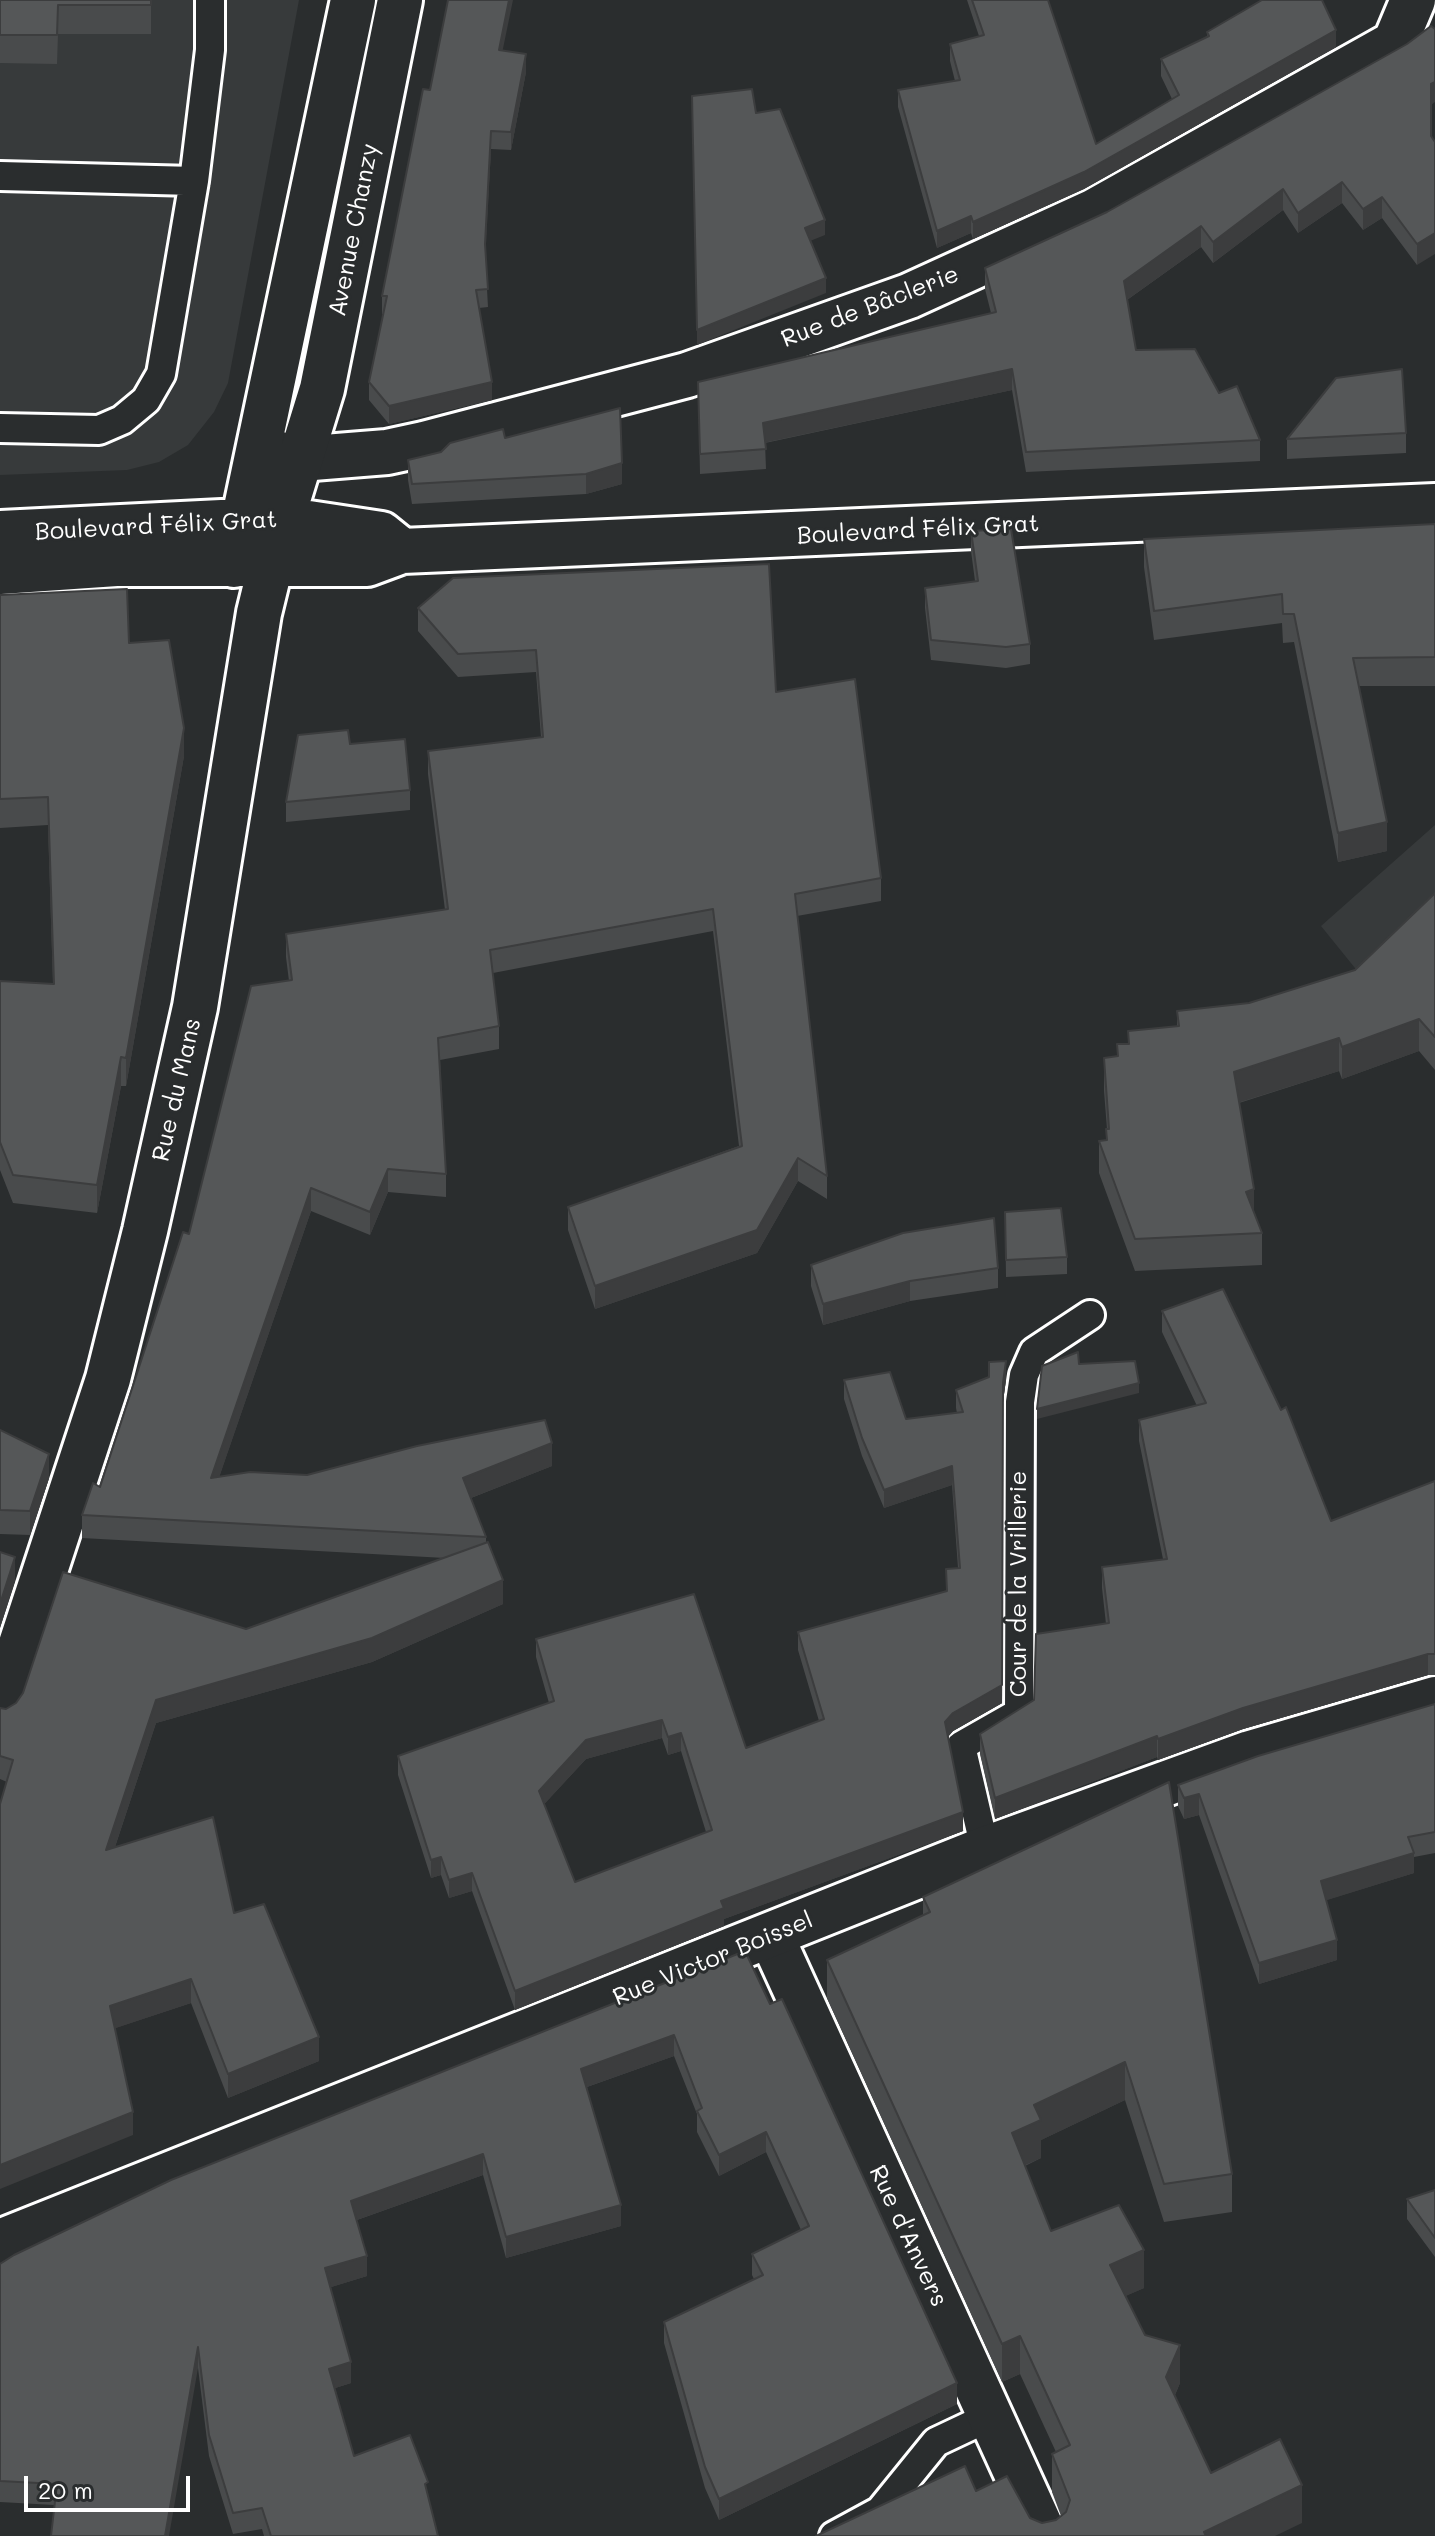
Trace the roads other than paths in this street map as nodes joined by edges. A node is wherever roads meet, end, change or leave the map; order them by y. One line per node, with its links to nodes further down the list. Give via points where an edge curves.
1 (210, 0): 6 (lane, via 210,50)
2 (353, 0): 8 (street, Avenue Chanzy)
3 (400, 0): 8 (street, Avenue Chanzy, via 322,389)
4 (1413, 0): 8 (street, Rue de Bâclerie, via 1395,43 1095,211 909,296 687,375 424,444 387,452)
5 (0, 176): 6 (lane)
6 (194, 181): 7 (lane, via 161,374 146,400 99,430)
7 (0, 428)
8 (279, 454): 10 (street, Rue du Mans)
9 (1435, 506): 12 (street, Boulevard Félix Grat)
10 (263, 520): 11 (street, Boulevard Félix Grat); 12 (street, Boulevard Félix Grat, via 381,534); 13 (street, Rue du Mans)
11 (0, 533)
12 (402, 551): 13 (street, Boulevard Félix Grat, via 367,564)
13 (252, 565): 14 (street, Boulevard Félix Grat, via 116,564); 17 (street, Rue du Mans, via 195,1007 108,1379)
14 (0, 572)
15 (1090, 1315): 18 (lane, Cour de la Vrillerie, via 1034,1352 1024,1375 1019,1713 961,1746)
16 (1435, 1699): 18 (street, Rue Victor Boissel, via 1250,1753)
17 (0, 1708)
18 (985, 1849): 19 (street, Rue Victor Boissel)
19 (771, 1936): 20 (street, Rue Victor Boissel); 21 (street, Rue d'Anvers)
20 (0, 2242)
21 (991, 2416): 22 (lane, via 936,2442 880,2511); 23 (street, Rue d'Anvers)
22 (834, 2536)
23 (1045, 2536)

